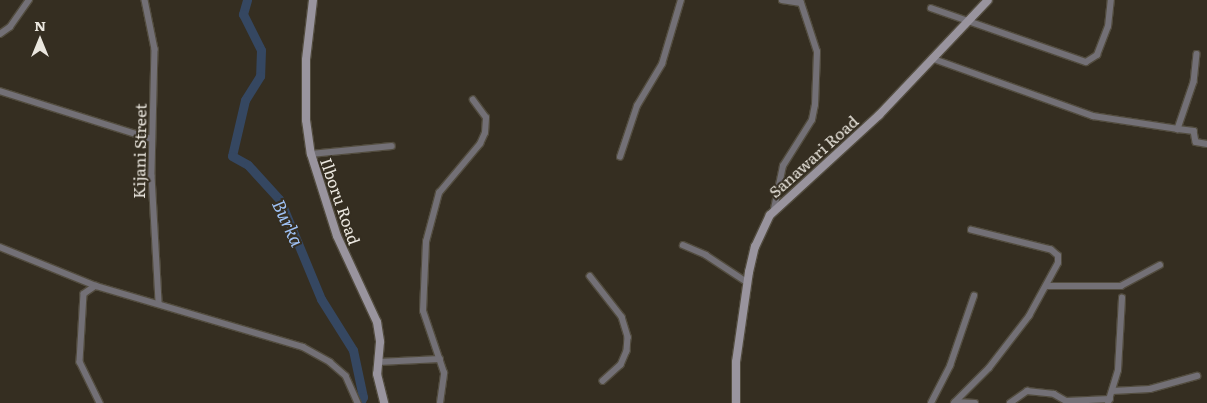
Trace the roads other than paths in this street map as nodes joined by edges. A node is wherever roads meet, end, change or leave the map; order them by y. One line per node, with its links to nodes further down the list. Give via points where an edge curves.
1 (29, 0): 11 (street, via 8,29)
2 (145, 0): 17 (street, Kijani Street, via 155,50)
3 (313, 0): 20 (street, Ilboru Road, via 306,60 306,120)
4 (681, 0): 21 (street, via 662,64 637,106)
5 (782, 0): 8 (street)
6 (988, 0): 10 (street, Sanawari Road)
7 (1111, 0): 10 (street, via 1108,27 1097,55 1090,61 1081,61)
8 (801, 2): 22 (street, via 817,52 815,105 812,120 783,166)
9 (932, 8): 10 (street)
10 (967, 23): 13 (street, Sanawari Road)
11 (0, 34)
12 (1197, 54): 16 (street, via 1194,82)
13 (934, 59): 16 (street, via 1092,116); 22 (street, Sanawari Road, via 822,169)
14 (0, 91): 17 (street)
15 (473, 100): 34 (street, via 486,118 485,133 480,144 439,193 426,237 423,311)
16 (1178, 130): 18 (street, via 1194,131 1196,142)
17 (152, 139): 33 (street, Kijani Street, via 152,221)
18 (1207, 144)
19 (392, 146): 20 (street)
20 (311, 154): 35 (street, Ilboru Road, via 337,236 377,322)
21 (620, 157)
22 (774, 209): 28 (street, Sanawari Road, via 758,239)
23 (971, 230): 30 (street, via 1056,253 1058,264)
24 (683, 245): 28 (street, via 706,255)
25 (0, 247): 29 (street)
26 (1160, 264): 30 (street, via 1121,286)
27 (590, 276): 37 (street, via 622,317 628,337 622,364)
28 (747, 282): 44 (street, Sanawari Road, via 735,372)
29 (96, 286): 33 (street); 40 (street, via 84,294 80,362)
30 (1047, 286): 46 (street, via 1016,334)
31 (974, 296): 45 (street, via 950,366)
32 (1122, 298): 38 (street, via 1119,361)
33 (159, 303): 41 (street, via 312,351 346,376)
34 (440, 359): 35 (street); 43 (street, via 444,373)
35 (378, 362): 42 (street, Ilboru Road)
36 (1197, 376): 38 (street, via 1150,389)
37 (603, 381)
38 (1112, 391): 39 (street)
39 (1109, 401): 48 (street, via 1066,402 1054,394 1027,392)
40 (100, 403)
41 (358, 403)
42 (384, 403)
43 (440, 403)
44 (736, 403)
45 (931, 403)
46 (955, 403): 47 (street)
47 (975, 403)
48 (1010, 403)

